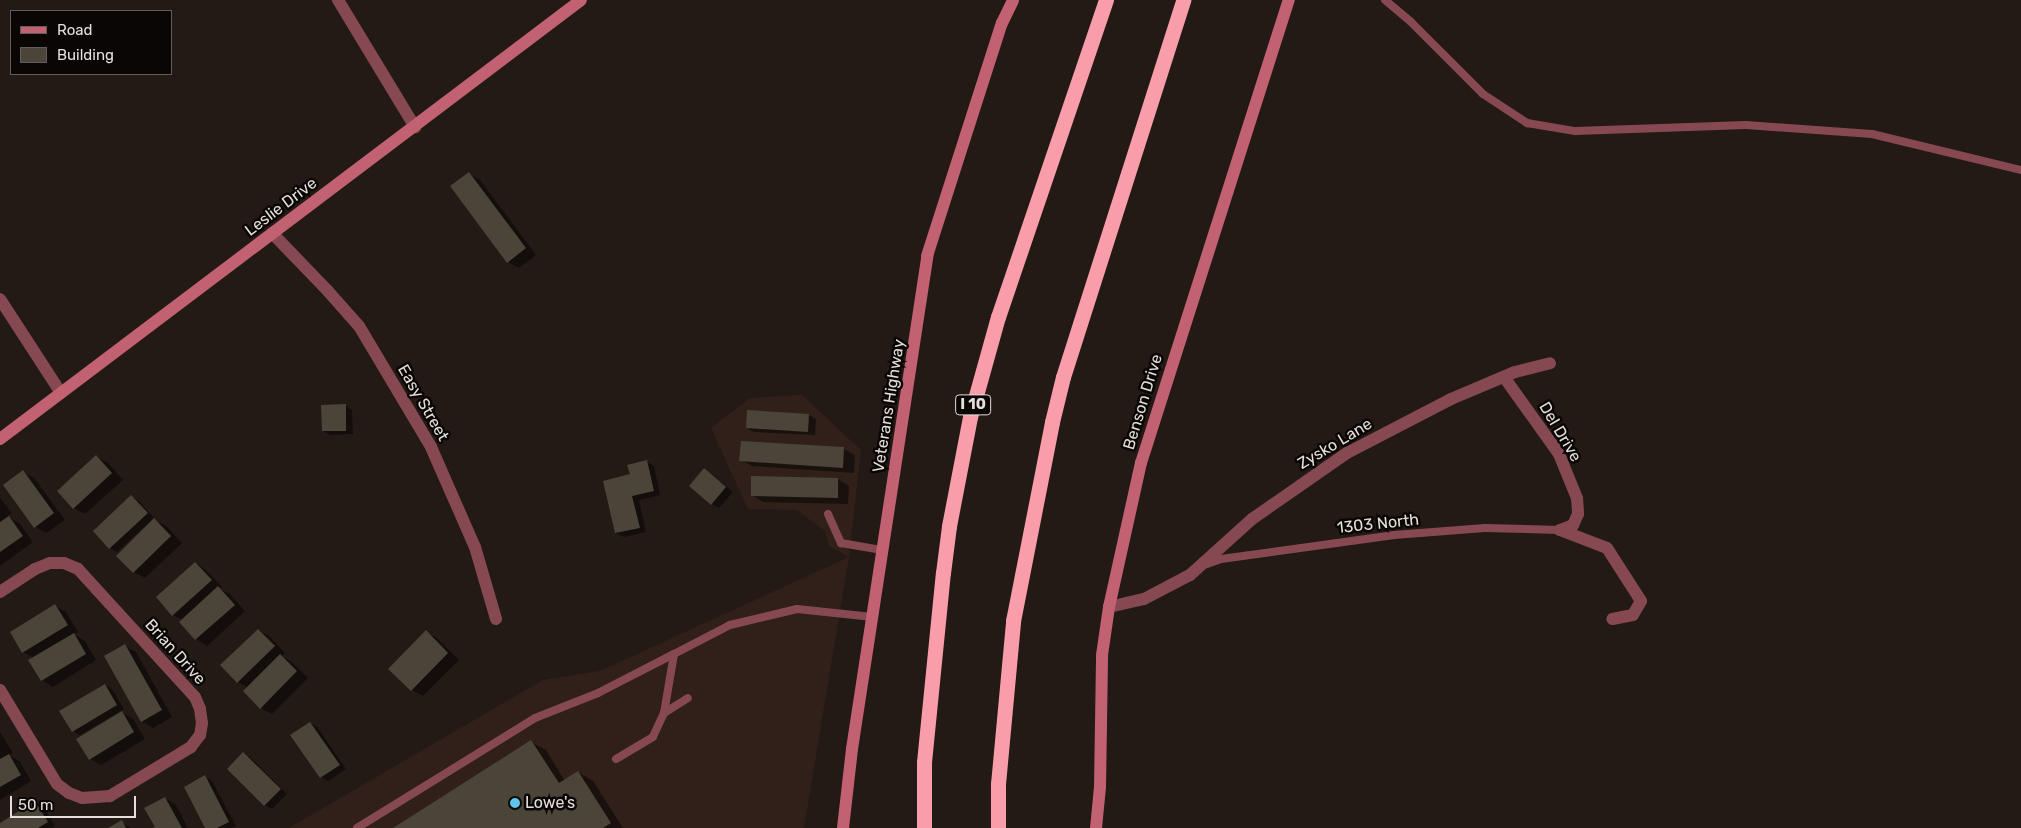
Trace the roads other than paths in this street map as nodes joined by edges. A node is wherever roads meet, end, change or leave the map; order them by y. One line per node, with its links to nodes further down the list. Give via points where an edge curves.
1 (338, 0): 8 (street)
2 (581, 0): 8 (street, Leslie Drive)
3 (1013, 0): 18 (street, Veterans Highway, via 1002,23 927,256)
4 (1106, 0): 32 (highway, I 10, via 1001,308 970,417 943,573 924,762)
5 (1183, 0): 33 (highway, via 1063,377 1052,422 1013,621 998,784)
6 (1288, 0): 21 (street, Benson Drive, via 1141,463)
7 (1385, 0): 9 (lane, via 1483,94 1527,123 1575,131 1746,125 1872,134)
8 (415, 127): 10 (street, Leslie Drive)
9 (2021, 170)
10 (272, 234): 14 (street, Leslie Drive); 23 (street, Easy Street, via 359,326 431,447 475,547)
11 (0, 299): 14 (street)
12 (1550, 363): 13 (street, Zysko Lane)
13 (1504, 377): 17 (street, Del Drive, via 1558,454 1577,498 1578,514 1572,525); 19 (street, Zysko Lane, via 1451,399 1347,453 1252,519)
14 (61, 393): 15 (street, Leslie Drive)
15 (0, 439)
16 (828, 514): 18 (lane, via 840,543)
17 (1560, 530): 19 (lane, 1303 North, via 1485,528 1394,535 1221,559); 24 (street, via 1607,548 1641,601 1632,615)
18 (882, 550): 22 (street, Veterans Highway)
19 (1200, 566): 21 (street, Zysko Lane, via 1144,600)
20 (0, 592): 26 (street, Brian Drive, via 50,563 64,563 78,569 195,697 202,723 200,736 191,748 110,796 82,798 58,784)
21 (1110, 607): 34 (street, Benson Drive, via 1102,655 1100,787)
22 (873, 617): 25 (lane, via 797,609 730,625); 31 (street, Veterans Highway)
23 (496, 619)
24 (1612, 619)
25 (674, 654): 28 (lane); 30 (lane, via 598,693 535,718)
26 (0, 690)
27 (688, 698): 28 (lane)
28 (664, 713): 29 (lane, via 653,737)
29 (616, 759)
30 (357, 828)
31 (843, 828)
32 (924, 828)
33 (998, 828)
34 (1096, 828)

